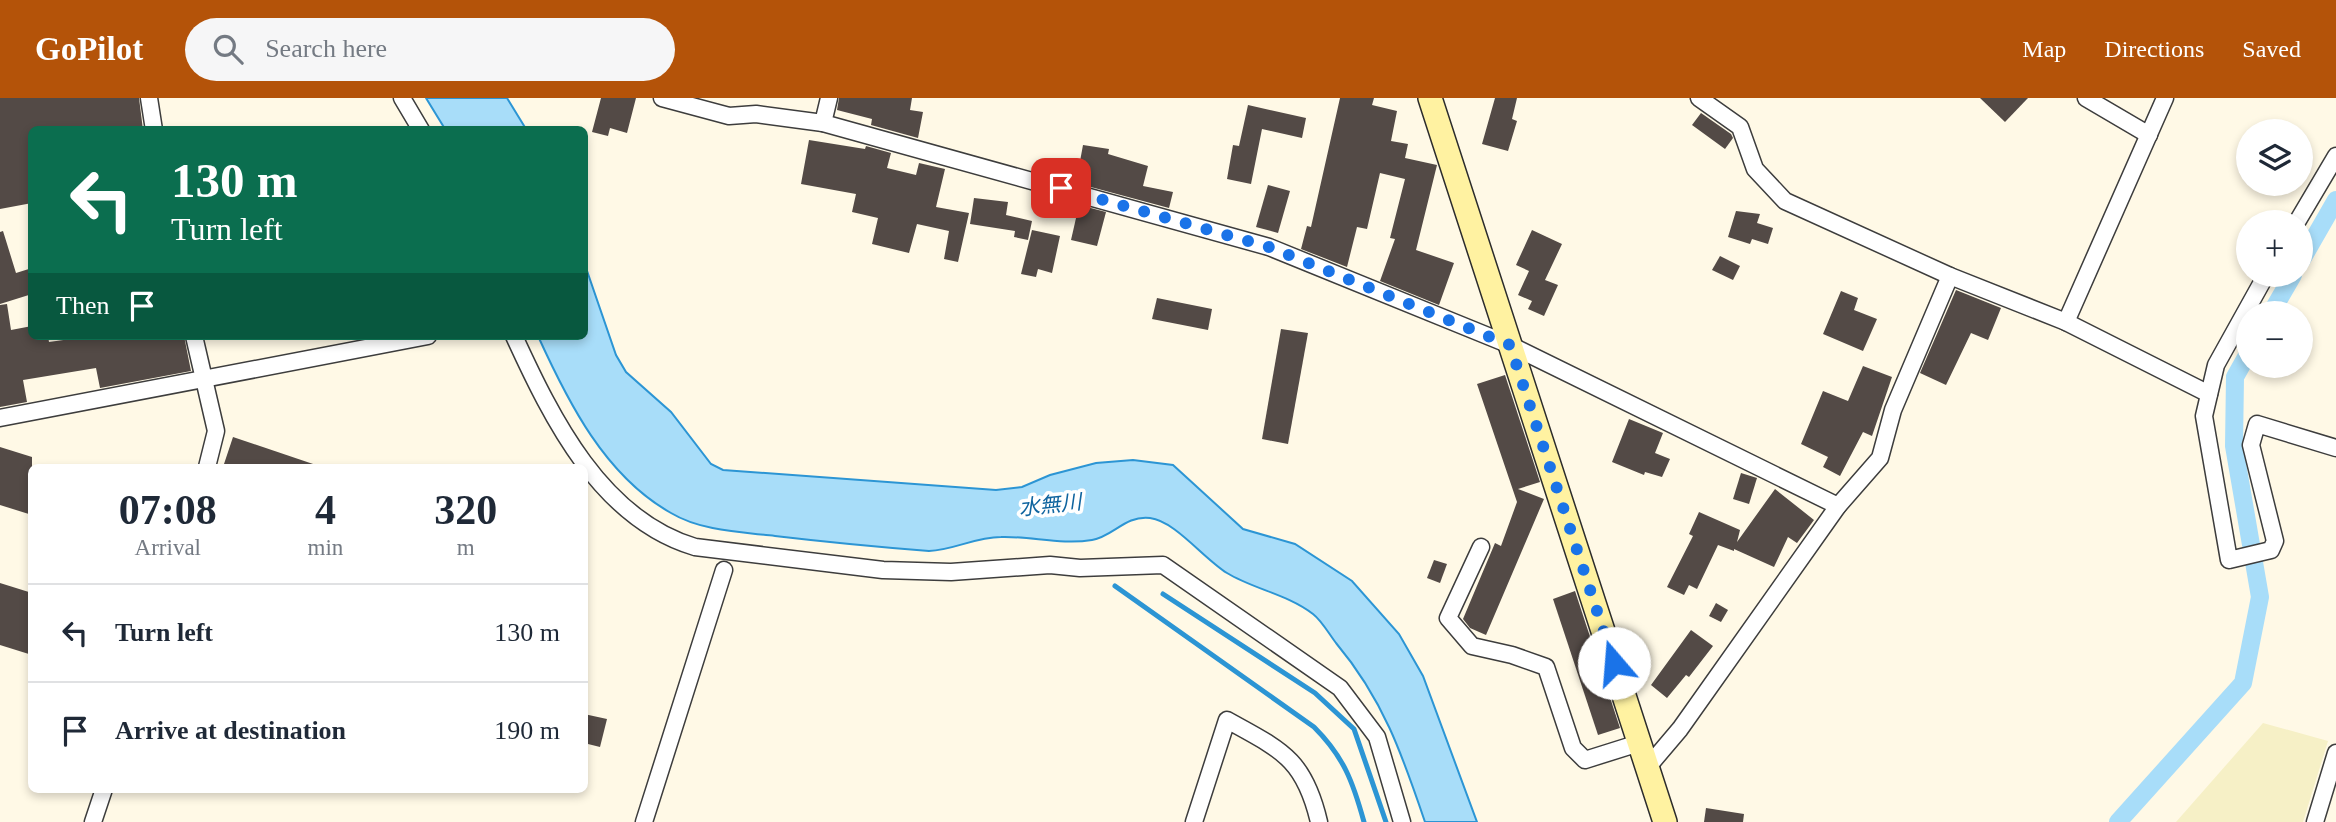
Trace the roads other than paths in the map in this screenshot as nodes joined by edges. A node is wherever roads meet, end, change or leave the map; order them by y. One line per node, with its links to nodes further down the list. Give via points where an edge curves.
1 (149, 98): 10 (street)
2 (402, 98): 11 (street)
3 (662, 98): 9 (street, via 729,116 755,114)
4 (829, 98): 9 (street)
5 (1430, 98): 21 (street)
6 (1699, 98): 15 (street, via 1740,127 1755,169 1785,201)
7 (2086, 98): 12 (street)
8 (2165, 98): 12 (street)
9 (823, 123): 21 (street, via 1269,247)
10 (153, 126)
11 (419, 126)
12 (2149, 135): 17 (street)
13 (2336, 156): 14 (street)
14 (2304, 210)
15 (1950, 276): 17 (street); 29 (street, via 1894,410 1880,458)
16 (2259, 287): 23 (street, via 2216,365)
17 (2066, 322): 23 (street)
18 (195, 340): 22 (street)
19 (407, 340): 22 (street)
20 (516, 340): 27 (street, via 557,423)
21 (1510, 345): 29 (street); 32 (street)
22 (202, 380): 24 (street); 26 (street, via 216,431)
23 (2209, 394): 25 (street, via 2204,416 2229,560 2271,550 2275,541 2251,445 2257,424)
24 (0, 418)
25 (2336, 448)
26 (208, 464)
27 (585, 464)
28 (588, 468): 40 (street, via 669,539 695,547 883,570 1163,565 1340,688 1377,737)
29 (1838, 506): 34 (street, via 1680,729)
30 (1481, 547): 32 (street, via 1448,618 1472,646 1546,667 1573,748 1585,760)
31 (724, 570): 37 (street)
32 (1639, 743): 34 (street)
33 (2336, 753): 42 (street)
34 (1647, 768): 41 (street)
35 (103, 793): 36 (street)
36 (93, 822)
37 (644, 822)
38 (1194, 822): 39 (street, via 1227,720 1275,747 1297,768 1311,790)
39 (1318, 822)
40 (1402, 822)
41 (1665, 822)
42 (2315, 822)

